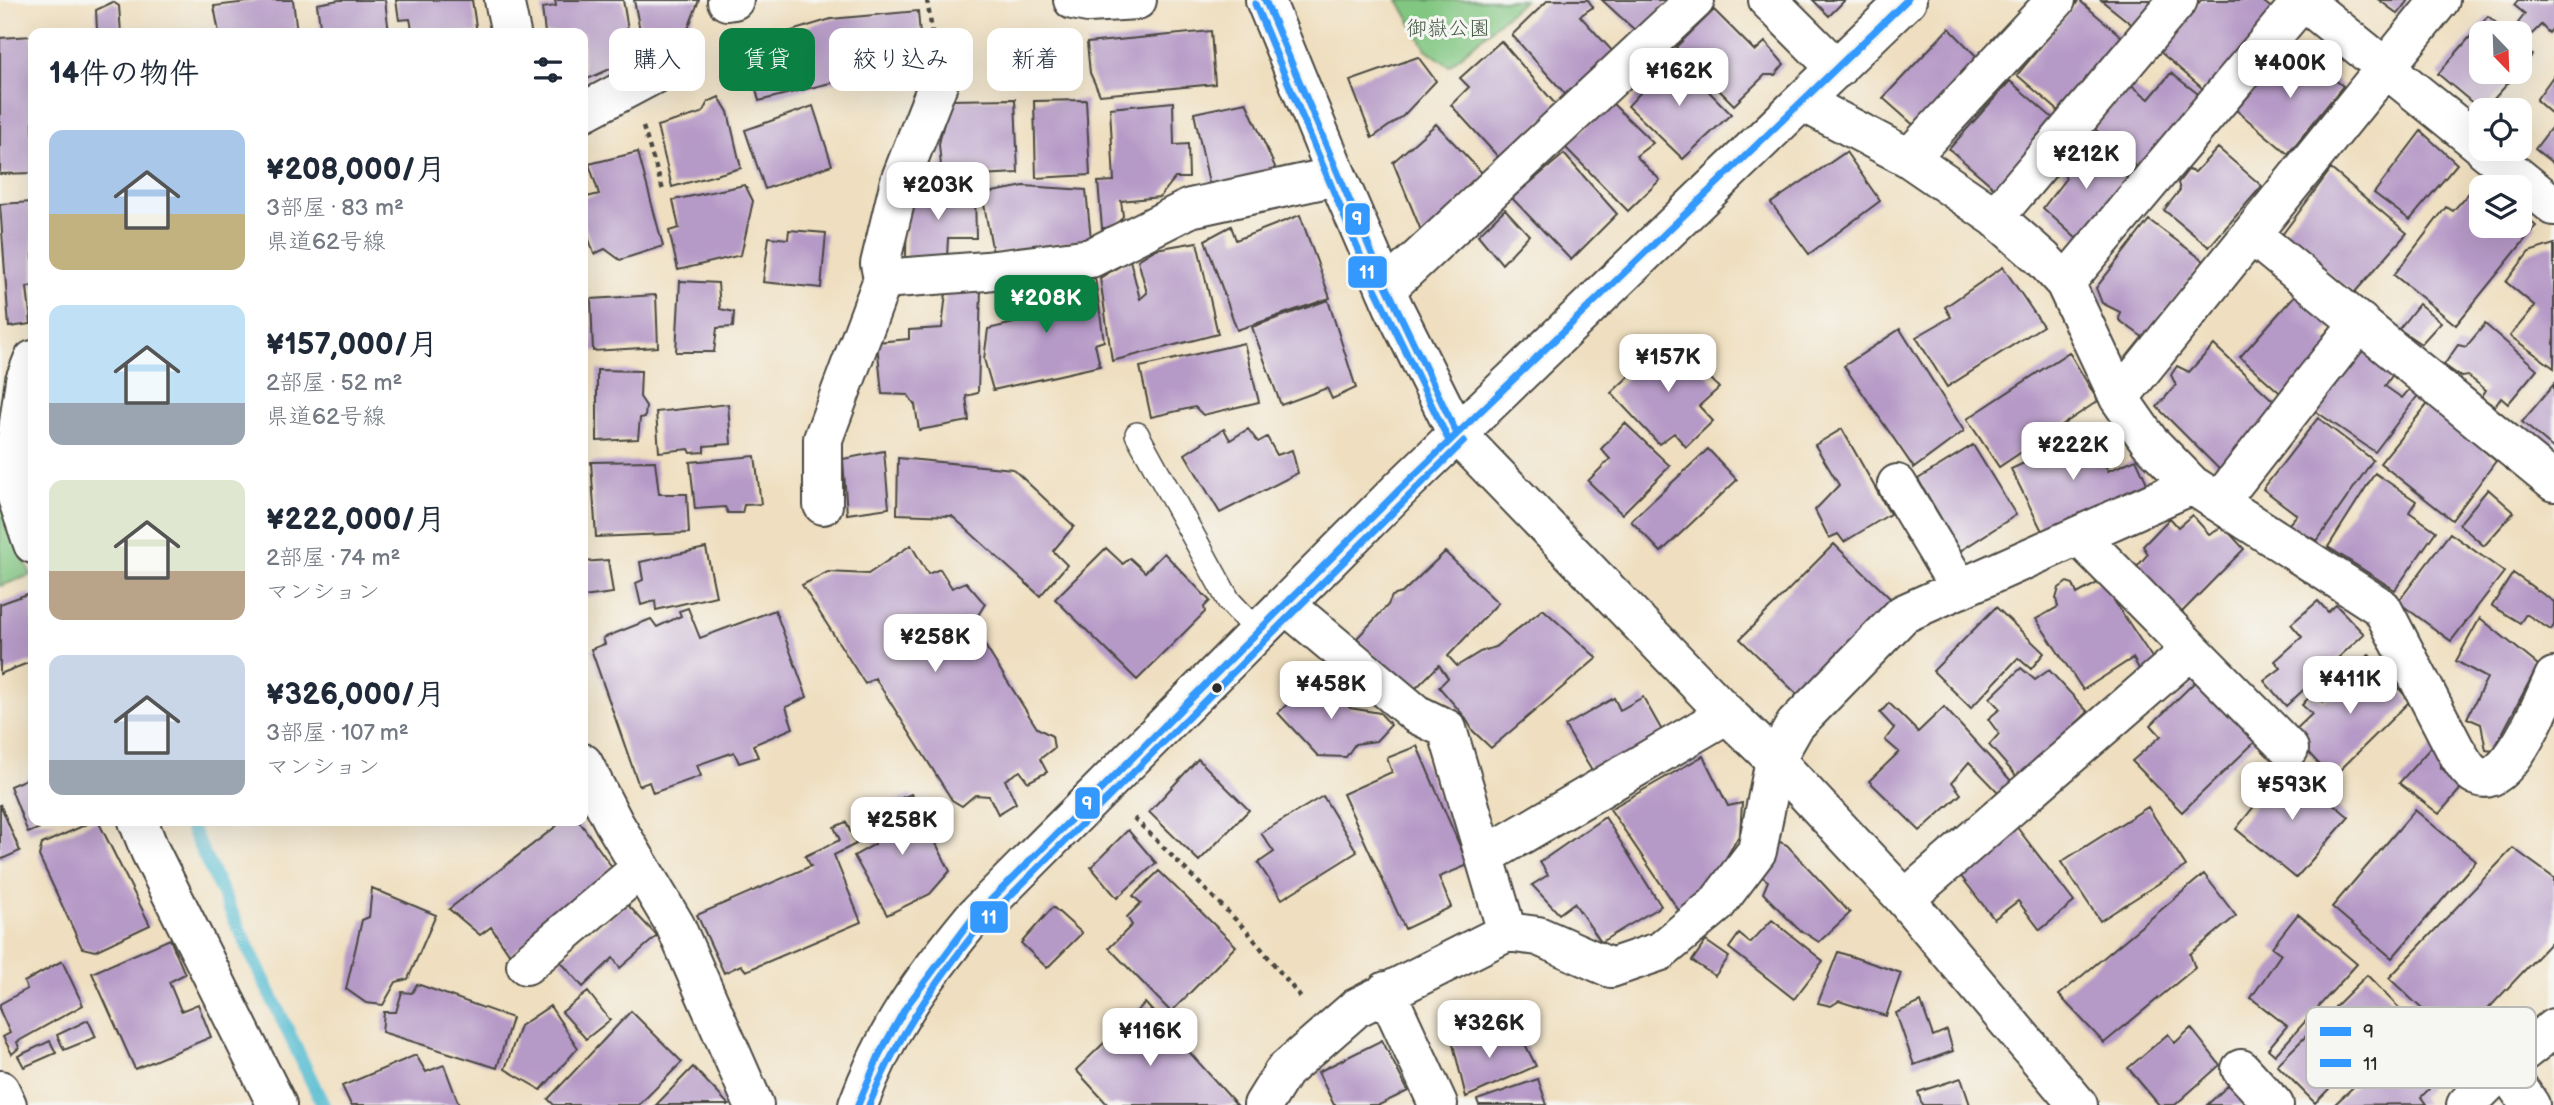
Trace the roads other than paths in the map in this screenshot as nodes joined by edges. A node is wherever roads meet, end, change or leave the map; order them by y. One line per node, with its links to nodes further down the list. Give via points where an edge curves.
1 (504, 0): 12 (street)
2 (1073, 0): 3 (street)
3 (1137, 0)
4 (1265, 0): 22 (street)
5 (1695, 0): 28 (street)
6 (1768, 0): 14 (street)
7 (1907, 0): 14 (street)
8 (2056, 0): 20 (street)
9 (2178, 0): 24 (street)
10 (2303, 0): 13 (street); 27 (street)
11 (2440, 0): 13 (street)
12 (510, 28)
13 (2385, 68): 19 (street); 25 (street)
14 (1837, 69): 17 (street)
15 (625, 91): 18 (street)
16 (935, 91): 26 (street, via 900,181 880,264)
17 (1803, 102): 20 (street); 33 (street)
18 (588, 110)
19 (2469, 137)
20 (1909, 158): 24 (street)
21 (2499, 161): 23 (street)
22 (1337, 176): 26 (street, via 1190,208 1091,258); 28 (street)
23 (2554, 205)
24 (1995, 217): 27 (street)
25 (2252, 234): 29 (street); 31 (street)
26 (883, 279): 37 (street, via 823,439)
27 (2065, 283): 31 (street)
28 (1386, 289): 33 (street)
29 (2360, 322): 34 (street); 36 (street)
30 (19, 371): 38 (street, via 11,480)
31 (2119, 398): 36 (street, via 2149,441)
32 (1137, 434): 42 (lane, via 1229,601)
33 (1457, 434): 41 (street); 45 (street)
34 (2554, 482)
35 (1897, 484): 40 (street)
36 (2205, 494): 39 (street); 46 (street, via 2382,608 2455,749 2479,778 2493,778)
37 (823, 505)
38 (28, 529)
39 (2080, 537): 40 (street); 43 (street)
40 (1960, 589): 48 (street, via 1903,614 1795,725)
41 (1286, 605): 42 (street); 51 (street, via 1416,714 1447,729)
42 (1258, 632): 67 (street, via 972,919 929,971 893,1026)
43 (2191, 650): 47 (street); 53 (street)
44 (2554, 677): 46 (street)
45 (1727, 714): 48 (street); 51 (street)
46 (2544, 724)
47 (2289, 749)
48 (1774, 760): 53 (street); 54 (street, via 1756,852 1716,905 1661,951 1611,968 1538,936)
49 (588, 772): 52 (street)
50 (140, 826): 65 (street)
51 (1485, 856): 54 (street)
52 (641, 869): 55 (street); 66 (street, via 675,925)
53 (1905, 899): 69 (street)
54 (1507, 932): 56 (street)
55 (526, 965)
56 (1386, 991): 63 (street); 68 (street, via 1356,1007 1284,1071)
57 (2554, 1028): 58 (street)
58 (2536, 1042)
59 (2241, 1069): 70 (street)
60 (2483, 1088): 71 (street)
61 (2518, 1088): 72 (street)
62 (0, 1090): 64 (street)
63 (1438, 1104)
64 (8, 1105)
65 (277, 1105)
66 (754, 1105)
67 (858, 1105)
68 (1263, 1105)
69 (2078, 1105)
70 (2274, 1105)
71 (2466, 1105)
72 (2530, 1105)

